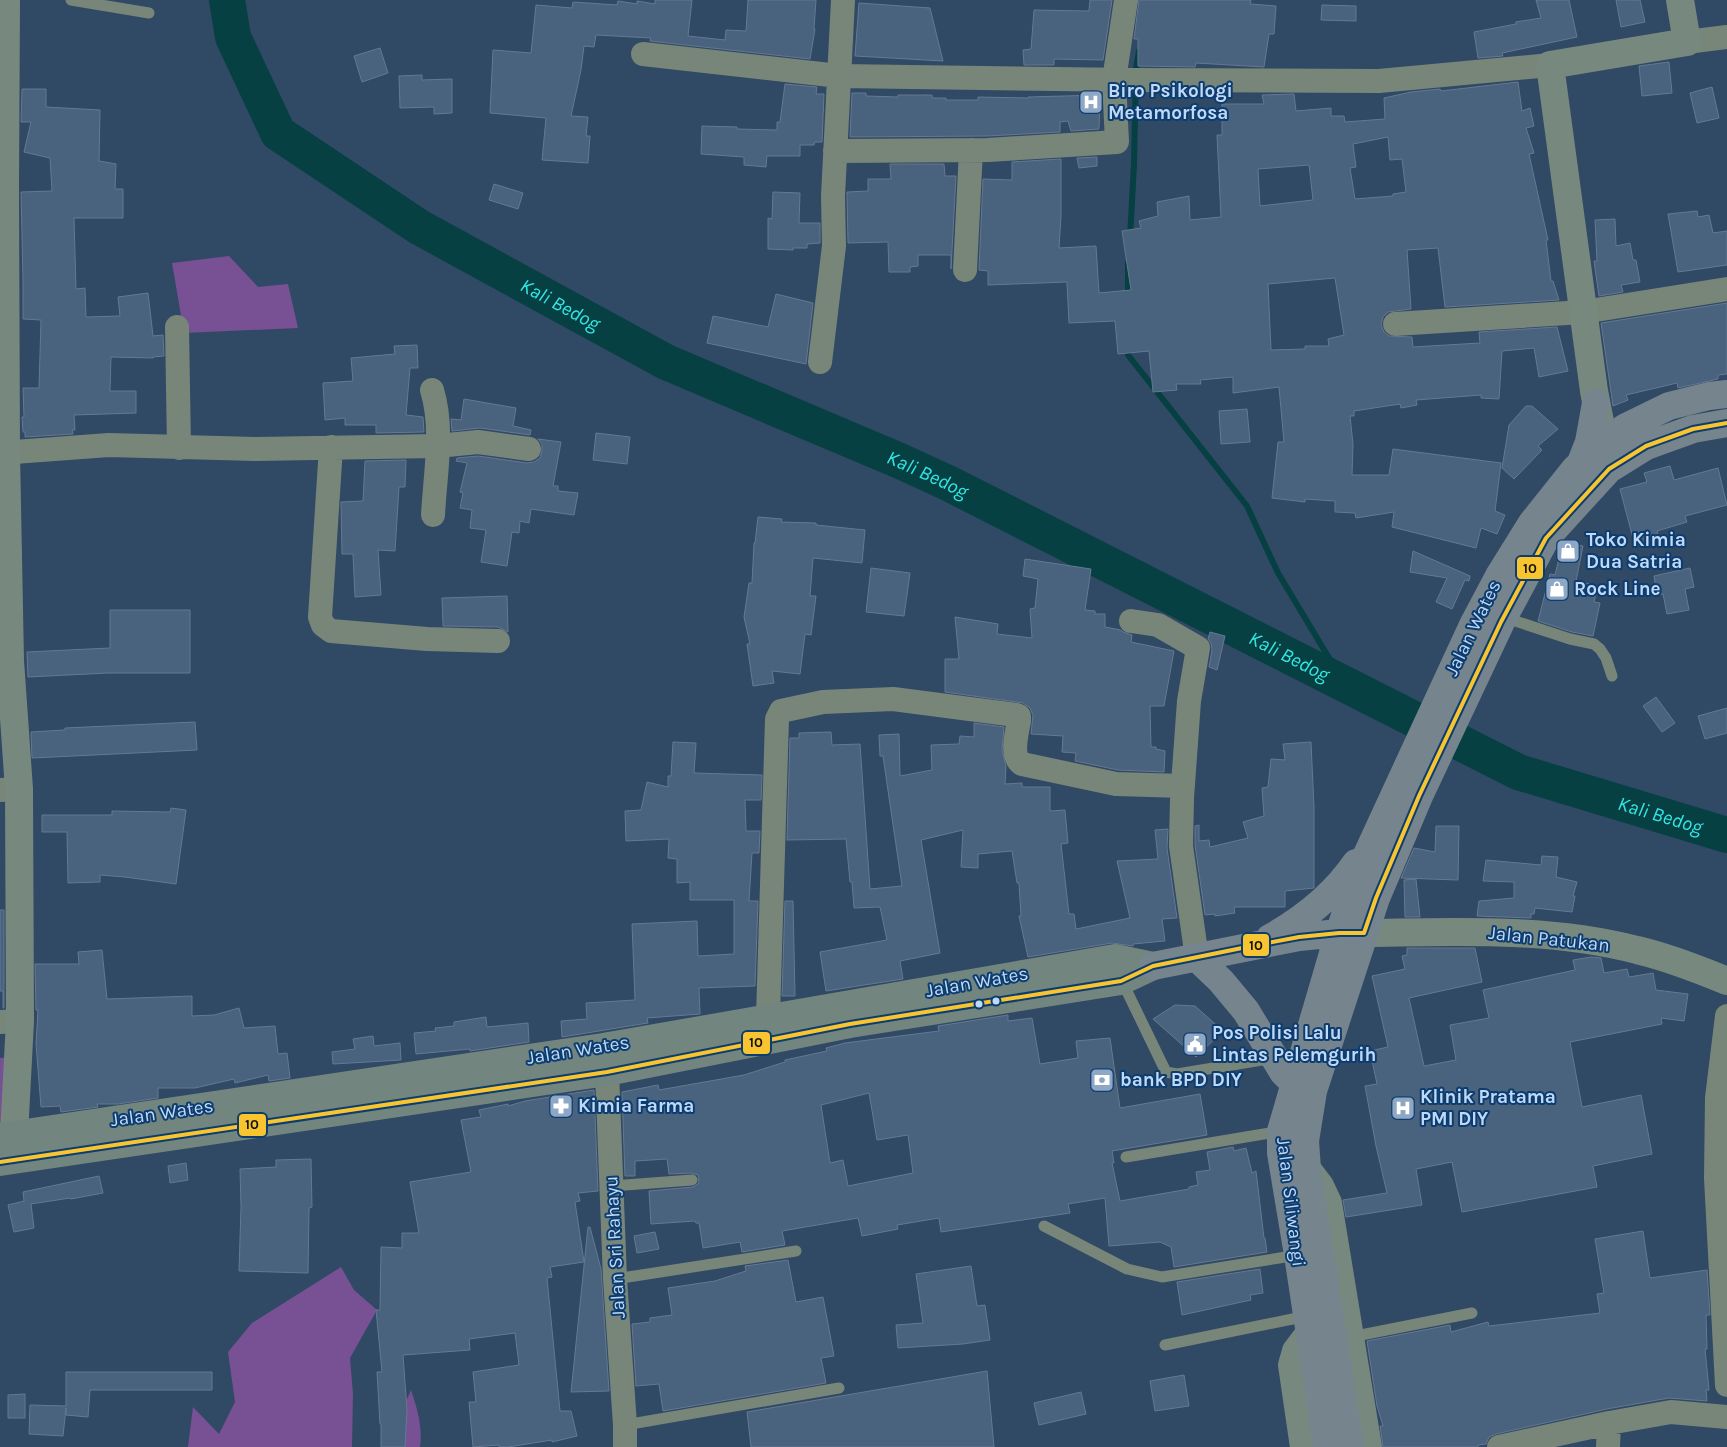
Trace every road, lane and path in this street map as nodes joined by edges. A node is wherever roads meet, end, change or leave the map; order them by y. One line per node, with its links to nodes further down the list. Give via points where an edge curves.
1 (6, 0): 15 (street)
2 (71, 0): 6 (lane)
3 (843, 0): 11 (street)
4 (1126, 0): 12 (street)
5 (1680, 0): 8 (street)
6 (149, 13)
7 (1727, 38): 8 (street)
8 (1687, 42): 10 (street)
9 (643, 54): 11 (street)
10 (1550, 65): 12 (street, via 1379,81); 18 (street)
11 (839, 76): 12 (street); 14 (street)
12 (1123, 80): 13 (street, via 1117,142)
13 (970, 150): 14 (street); 16 (street)
14 (835, 151): 21 (street, via 834,246)
15 (2, 187): 32 (street)
16 (965, 270)
17 (1727, 289): 18 (street)
18 (1583, 312): 19 (street); 24 (street)
19 (1394, 324)
20 (177, 327): 30 (street)
21 (820, 362)
22 (432, 390): 28 (street, via 437,407)
23 (1727, 394): 25 (highway, Jalan Wates, via 1669,406)
24 (1596, 402): 25 (highway, via 1608,418); 27 (street); 33 (highway, via 1589,442)
25 (1637, 422): 27 (highway, Jalan Wates)
26 (1727, 423): 35 (highway, Jalan Wates, via 1693,429 1646,446 1609,469 1546,538)
27 (1604, 441): 33 (highway, Jalan Wates)
28 (437, 446): 29 (street); 31 (street, via 478,442); 34 (street)
29 (331, 447): 30 (street); 38 (street, via 320,617 323,625 331,631)
30 (180, 448): 32 (street, via 109,445)
31 (529, 449)
32 (3, 453): 39 (street)
33 (1580, 464): 37 (highway, Jalan Wates, via 1532,523 1499,576)
34 (433, 515)
35 (1503, 617): 37 (highway, Jalan Wates); 40 (lane, via 1594,644 1606,658)
36 (1132, 621): 41 (street, via 1158,624 1198,648 1189,701)
37 (1481, 635): 43 (highway, Jalan Wates); 44 (highway, Jalan Wates, via 1376,898)
38 (498, 641)
39 (5, 662): 42 (street)
40 (1612, 676)
41 (1183, 786): 46 (street, via 1181,846); 51 (street, via 1116,784 1022,764 1016,755 1019,716 1016,715 893,699 823,702 781,711 777,719)
42 (10, 789): 52 (street)
43 (1377, 831): 44 (highway, Jalan Wates, via 1364,861); 45 (highway, via 1344,880 1328,897 1298,921)
44 (1351, 933): 45 (highway, Jalan Wates, via 1299,937); 49 (street, Jalan Patukan, via 1498,932 1568,937 1637,950); 55 (highway, Jalan Siliwangi)
45 (1256, 946): 46 (highway, Jalan Wates)
46 (1197, 958): 47 (highway, Jalan Wates); 53 (highway, via 1246,1011)
47 (1153, 966): 48 (main road, Jalan Wates)
48 (1118, 970): 51 (main road, Jalan Wates); 53 (lane, via 1166,1072 1177,1074); 54 (main road, Jalan Wates, via 850,1024)
49 (1727, 981)
50 (1727, 1016): 70 (street, via 1717,1098 1716,1178)
51 (768, 1017): 54 (main road, Jalan Wates)
52 (10, 1022): 57 (street)
53 (1274, 1058): 55 (highway, via 1283,1072)
54 (605, 1060): 57 (main road, Jalan Wates); 61 (street, Jalan Sri Rahayu)
55 (1303, 1087): 56 (highway, Jalan Siliwangi)
56 (1294, 1130): 58 (lane); 59 (highway, Jalan Siliwangi); 64 (highway, Jalan Siliwangi, via 1280,1153)
57 (8, 1148)
58 (1126, 1157)
59 (1307, 1169): 68 (street, via 1328,1203); 77 (highway, Jalan Siliwangi)
60 (692, 1180): 61 (lane)
61 (612, 1186): 65 (street, Jalan Sri Rahayu)
62 (1044, 1226): 64 (lane, via 1126,1269 1162,1277)
63 (796, 1251): 65 (lane)
64 (1298, 1255): 67 (highway, Jalan Siliwangi)
65 (615, 1279): 74 (street, Jalan Sri Rahayu)
66 (1472, 1313): 68 (lane)
67 (1308, 1325): 69 (lane); 75 (street, via 1292,1365); 76 (highway, Jalan Siliwangi)
68 (1351, 1337): 78 (street)
69 (1165, 1345)
70 (1727, 1385)
71 (840, 1388): 74 (lane)
72 (1727, 1417): 73 (street, via 1671,1412)
73 (1609, 1423): 79 (street); 80 (street)
74 (625, 1436)
75 (1304, 1447)
76 (1327, 1447)
77 (1350, 1447)
78 (1368, 1447)
79 (1499, 1447)
80 (1608, 1447)

